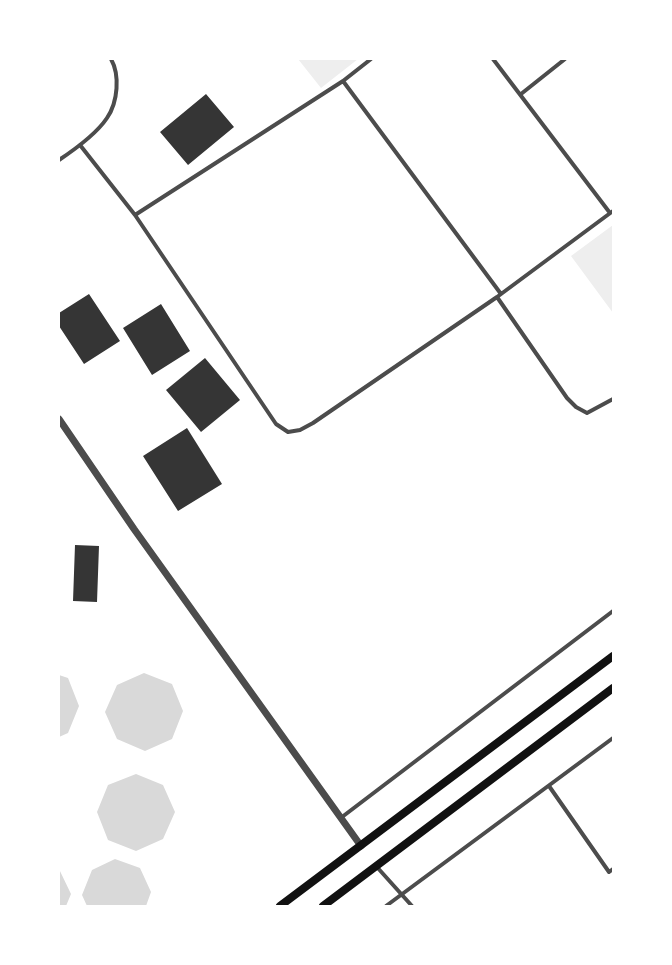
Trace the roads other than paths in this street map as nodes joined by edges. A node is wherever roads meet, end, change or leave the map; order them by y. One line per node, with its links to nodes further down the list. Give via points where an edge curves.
1 (111, 59): 7 (street, via 117,81 114,102 108,118)
2 (371, 59): 5 (street)
3 (493, 59): 6 (street)
4 (565, 59): 6 (street)
5 (343, 80): 10 (street); 11 (street)
6 (520, 94): 9 (street)
7 (80, 145): 8 (street); 10 (street)
8 (59, 160)
9 (612, 212): 11 (street)
10 (135, 216): 11 (street, via 276,424 288,432 300,430 313,423)
11 (499, 296): 12 (street, via 567,398 576,407 587,413)
12 (613, 400)
13 (59, 419): 19 (street, via 134,529)
14 (613, 611): 19 (street)
15 (613, 656): 20 (main road)
16 (613, 688): 21 (main road)
17 (613, 738): 18 (street)
18 (549, 786): 22 (street, via 609,872); 23 (street)
19 (342, 817): 20 (street)
20 (360, 846): 24 (main road)
21 (376, 866): 23 (street); 25 (main road)
22 (613, 869)
23 (402, 894): 26 (street); 27 (street)
24 (280, 906)
25 (323, 906)
26 (386, 906)
27 (412, 906)

